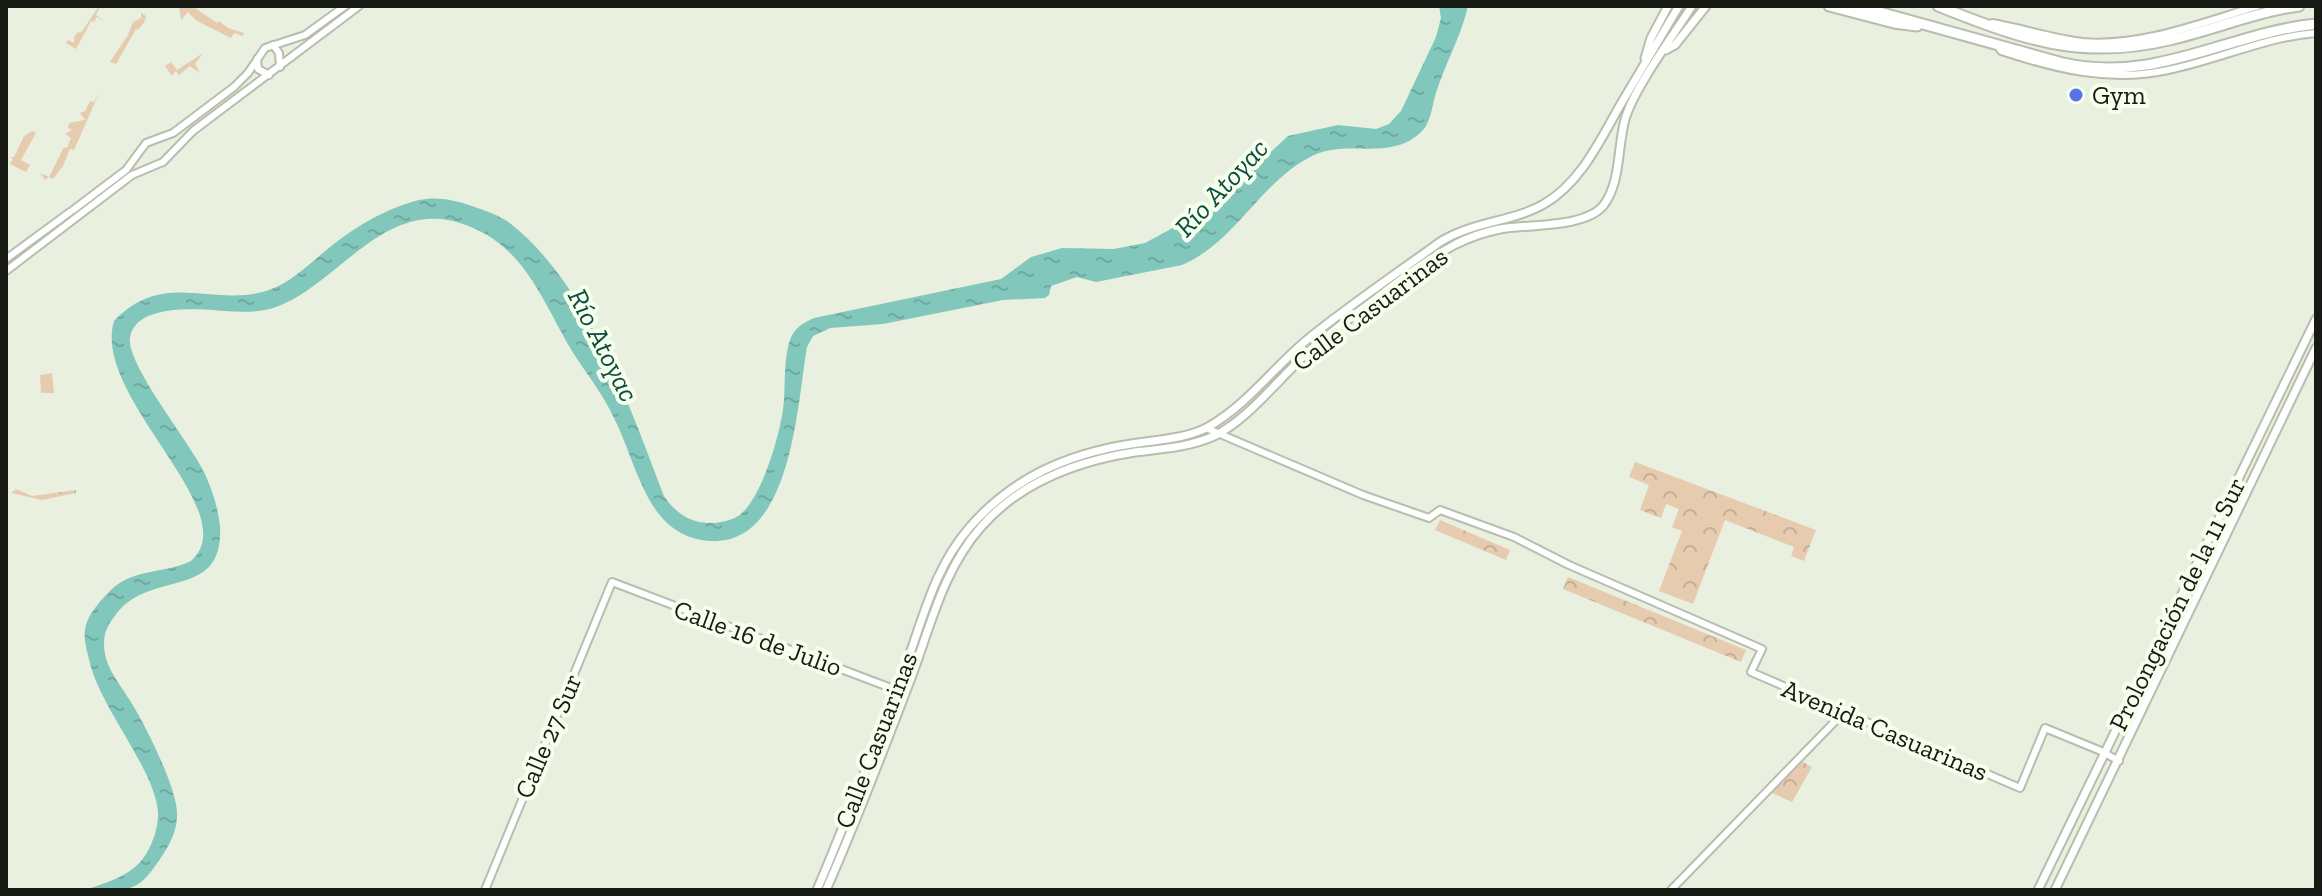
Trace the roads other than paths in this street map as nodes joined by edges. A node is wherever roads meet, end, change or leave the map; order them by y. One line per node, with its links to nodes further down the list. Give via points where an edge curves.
1 (345, 6): 17 (street, via 305,35)
2 (359, 6): 20 (street)
3 (1668, 6): 21 (main road)
4 (1679, 6): 21 (main road)
5 (1692, 6): 18 (main road, Calle Casuarinas)
6 (1706, 6): 18 (main road, via 1675,45)
7 (1829, 6): 14 (highway, via 1894,23)
8 (1858, 6): 14 (highway)
9 (1938, 6): 12 (highway)
10 (2258, 6): 12 (street, via 2116,42 2067,39)
11 (2299, 6): 12 (highway, via 2171,40 2102,50 2034,39)
12 (1979, 21)
13 (2316, 24): 16 (highway, via 2138,67 2078,66)
14 (1932, 26): 16 (highway)
15 (2316, 33): 16 (street, via 2143,74 2063,71 2001,51)
16 (1997, 43)
17 (273, 45): 19 (street); 20 (street)
18 (1664, 50): 32 (main road, Calle Casuarinas, via 1625,118 1610,193 1598,211 1572,221)
19 (257, 59): 22 (street, via 258,69); 23 (street, via 234,87)
20 (280, 67): 22 (street)
21 (1642, 68): 30 (main road, Calle Casuarinas, via 1573,181 1536,208)
22 (269, 75): 24 (street)
23 (162, 137): 24 (street, via 171,142); 25 (street, via 146,143)
24 (171, 153): 26 (street)
25 (139, 155): 26 (street); 27 (street)
26 (151, 168): 28 (street, via 132,175)
27 (80, 204): 28 (street); 29 (street)
28 (85, 211): 31 (street)
29 (69, 212): 31 (street); 33 (street)
30 (1496, 219): 32 (main road, via 1489,225); 37 (main road, Calle Casuarinas, via 1440,242 1300,346)
31 (69, 223): 34 (street)
32 (1493, 231): 38 (main road, Calle Casuarinas, via 1444,251 1391,287 1317,344)
33 (6, 259)
34 (6, 271)
35 (2316, 319): 39 (main road, Prolongación de la 11 Sur)
36 (2316, 348): 40 (main road, Prolongación de la 11 Sur)
37 (1206, 428): 38 (street); 42 (main road, Calle Casuarinas, via 1063,460 994,502 941,568)
38 (1218, 433): 43 (main road, Calle Casuarinas, via 1075,465 1035,483 999,509 953,565); 44 (street, Avenida Casuarinas, via 1363,495 1429,518 1440,510 1514,537 1762,649 1751,672)
39 (2192, 573): 40 (main road); 45 (main road, Prolongación de la 11 Sur)
40 (2206, 580): 46 (main road, Prolongación de la 11 Sur)
41 (612, 582): 42 (street, Calle 16 de Julio); 47 (street, Calle 27 Sur)
42 (896, 690): 43 (street, Calle 16 de Julio); 48 (main road, Calle Casuarinas)
43 (905, 694): 49 (main road, Calle Casuarinas)
44 (1844, 712): 45 (street, Avenida Casuarinas, via 2020,788 2045,728); 50 (street)
45 (2104, 751): 46 (street); 51 (main road, Prolongación de la 11 Sur)
46 (2120, 759): 52 (main road, Prolongación de la 11 Sur)
47 (485, 890)
48 (817, 890)
49 (826, 890)
50 (1671, 890)
51 (2038, 890)
52 (2055, 890)

